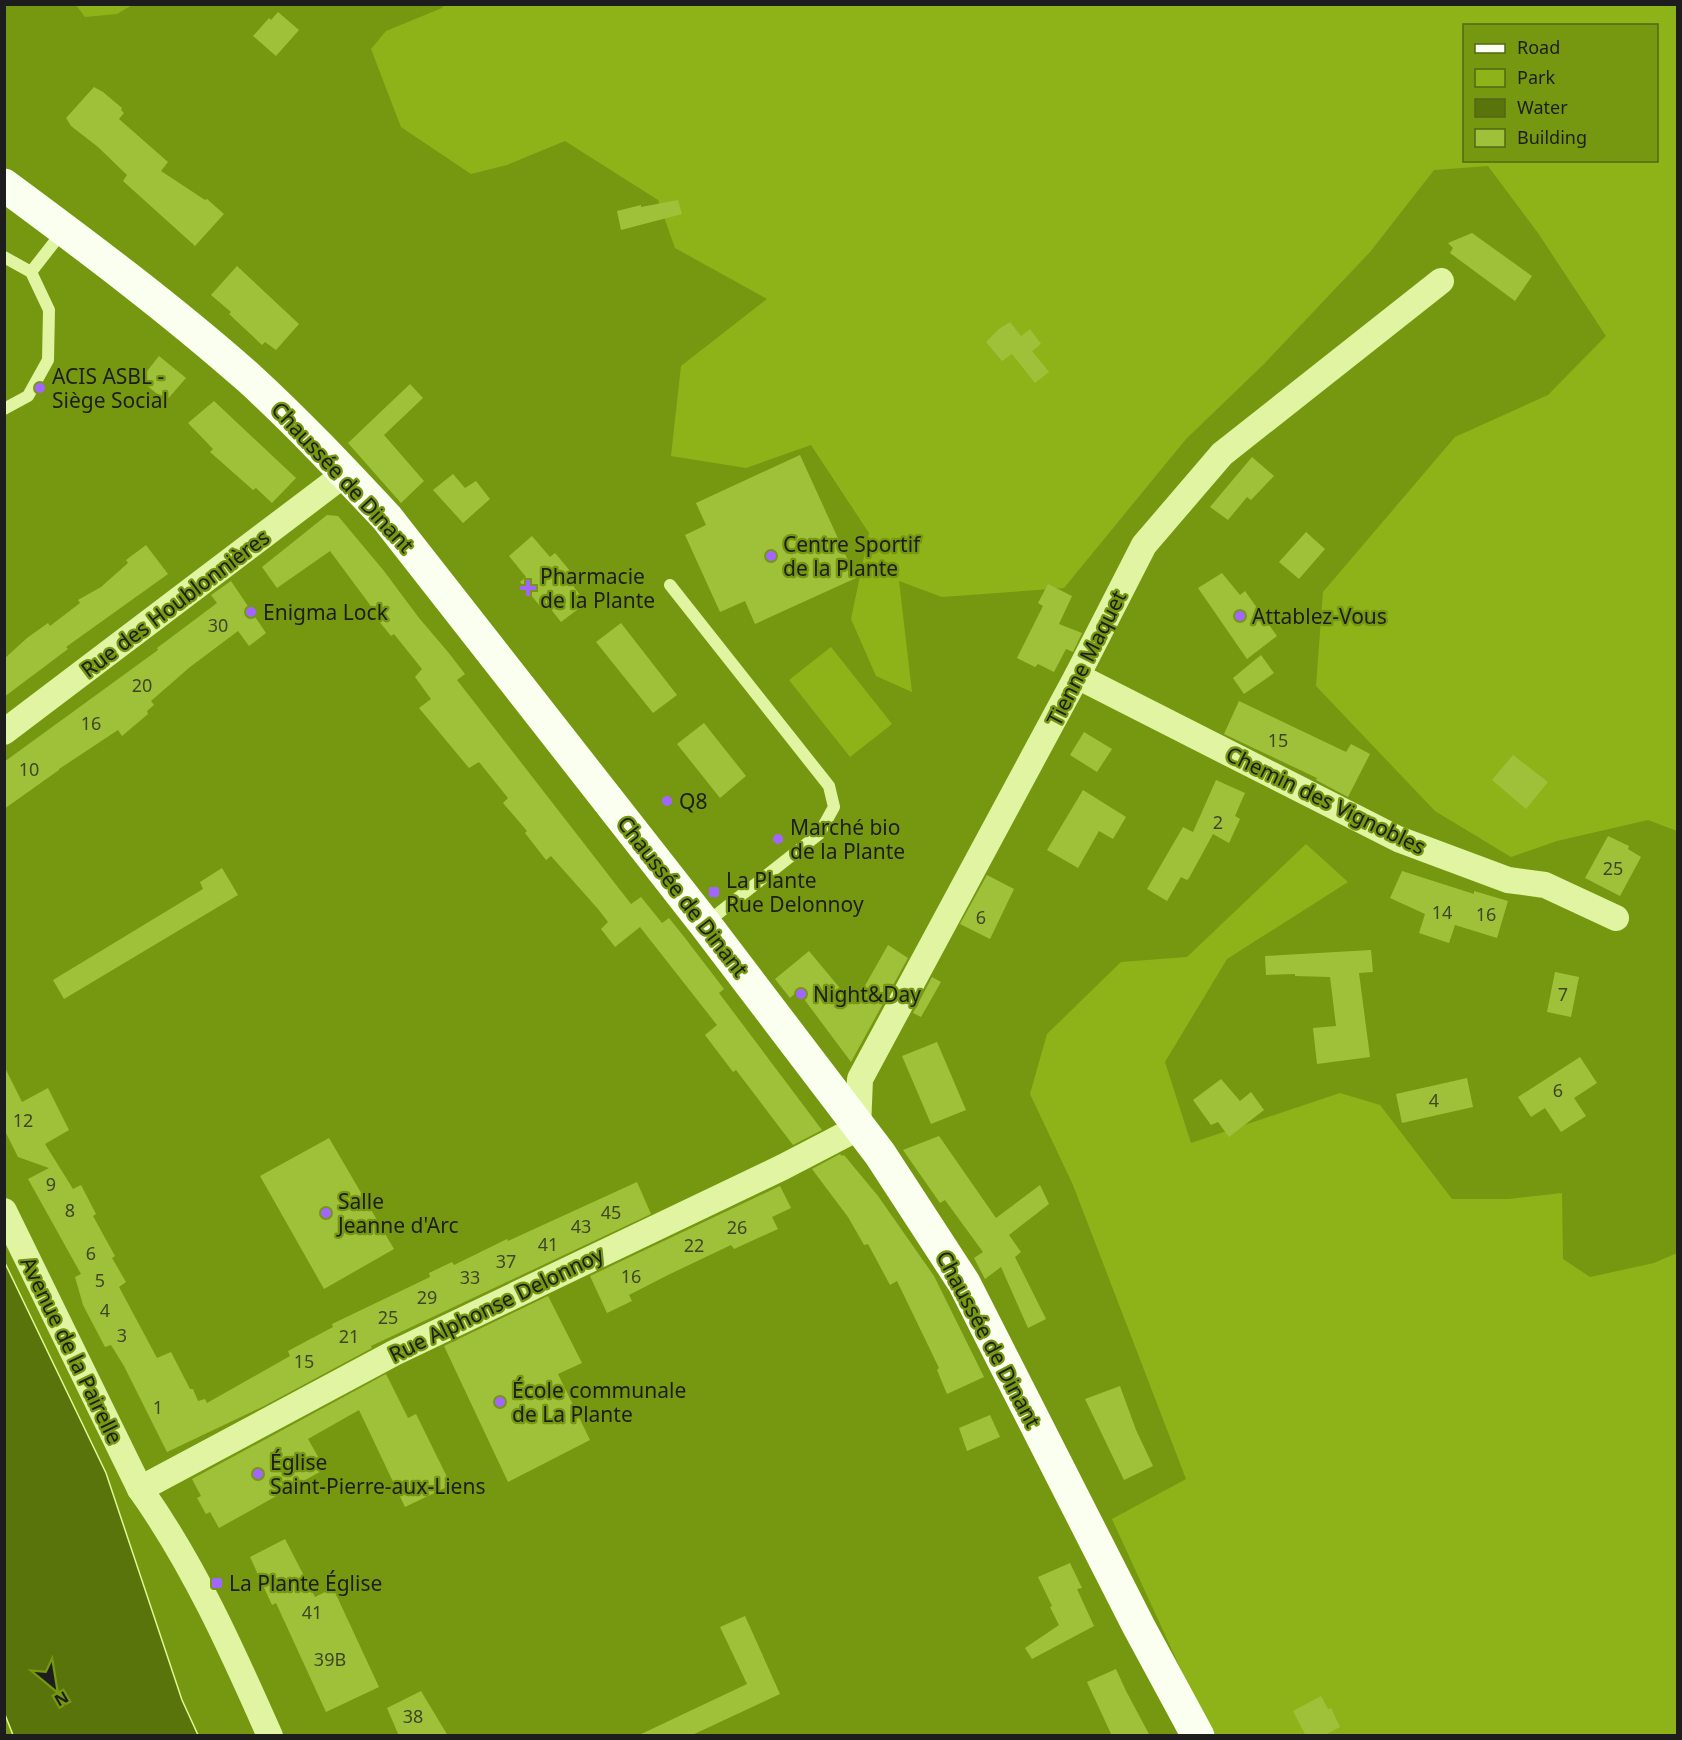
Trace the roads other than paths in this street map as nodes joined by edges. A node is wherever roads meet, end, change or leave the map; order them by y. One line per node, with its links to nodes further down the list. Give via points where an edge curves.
1 (4, 184): 2 (main road, Chaussée de Dinant)
2 (64, 229): 4 (lane); 7 (main road, Chaussée de Dinant, via 129,277 250,380)
3 (4, 257): 4 (lane)
4 (31, 272): 6 (lane, via 50,310 48,360 28,396)
5 (1441, 281): 9 (street, Tienne Maquet, via 1222,454 1144,544)
6 (4, 409)
7 (345, 473): 10 (street, Rue des Houblonnières); 12 (main road, Chaussée de Dinant, via 387,518)
8 (670, 585): 12 (lane, via 829,786 834,807 819,834)
9 (1077, 676): 11 (street, Chemin des Vignobles, via 1398,839 1508,880 1545,885); 13 (street, Tienne Maquet, via 860,1079)
10 (4, 732)
11 (1616, 918)
12 (705, 924): 13 (main road, Chaussée de Dinant)
13 (858, 1128): 15 (street, Rue Alphonse Delonnoy, via 394,1353); 17 (main road, Chaussée de Dinant, via 880,1154 964,1283)
14 (4, 1211): 15 (street, Avenue de la Pairelle)
15 (140, 1489): 16 (street, Avenue de la Pairelle, via 202,1590)
16 (270, 1736)
17 (1198, 1736)

